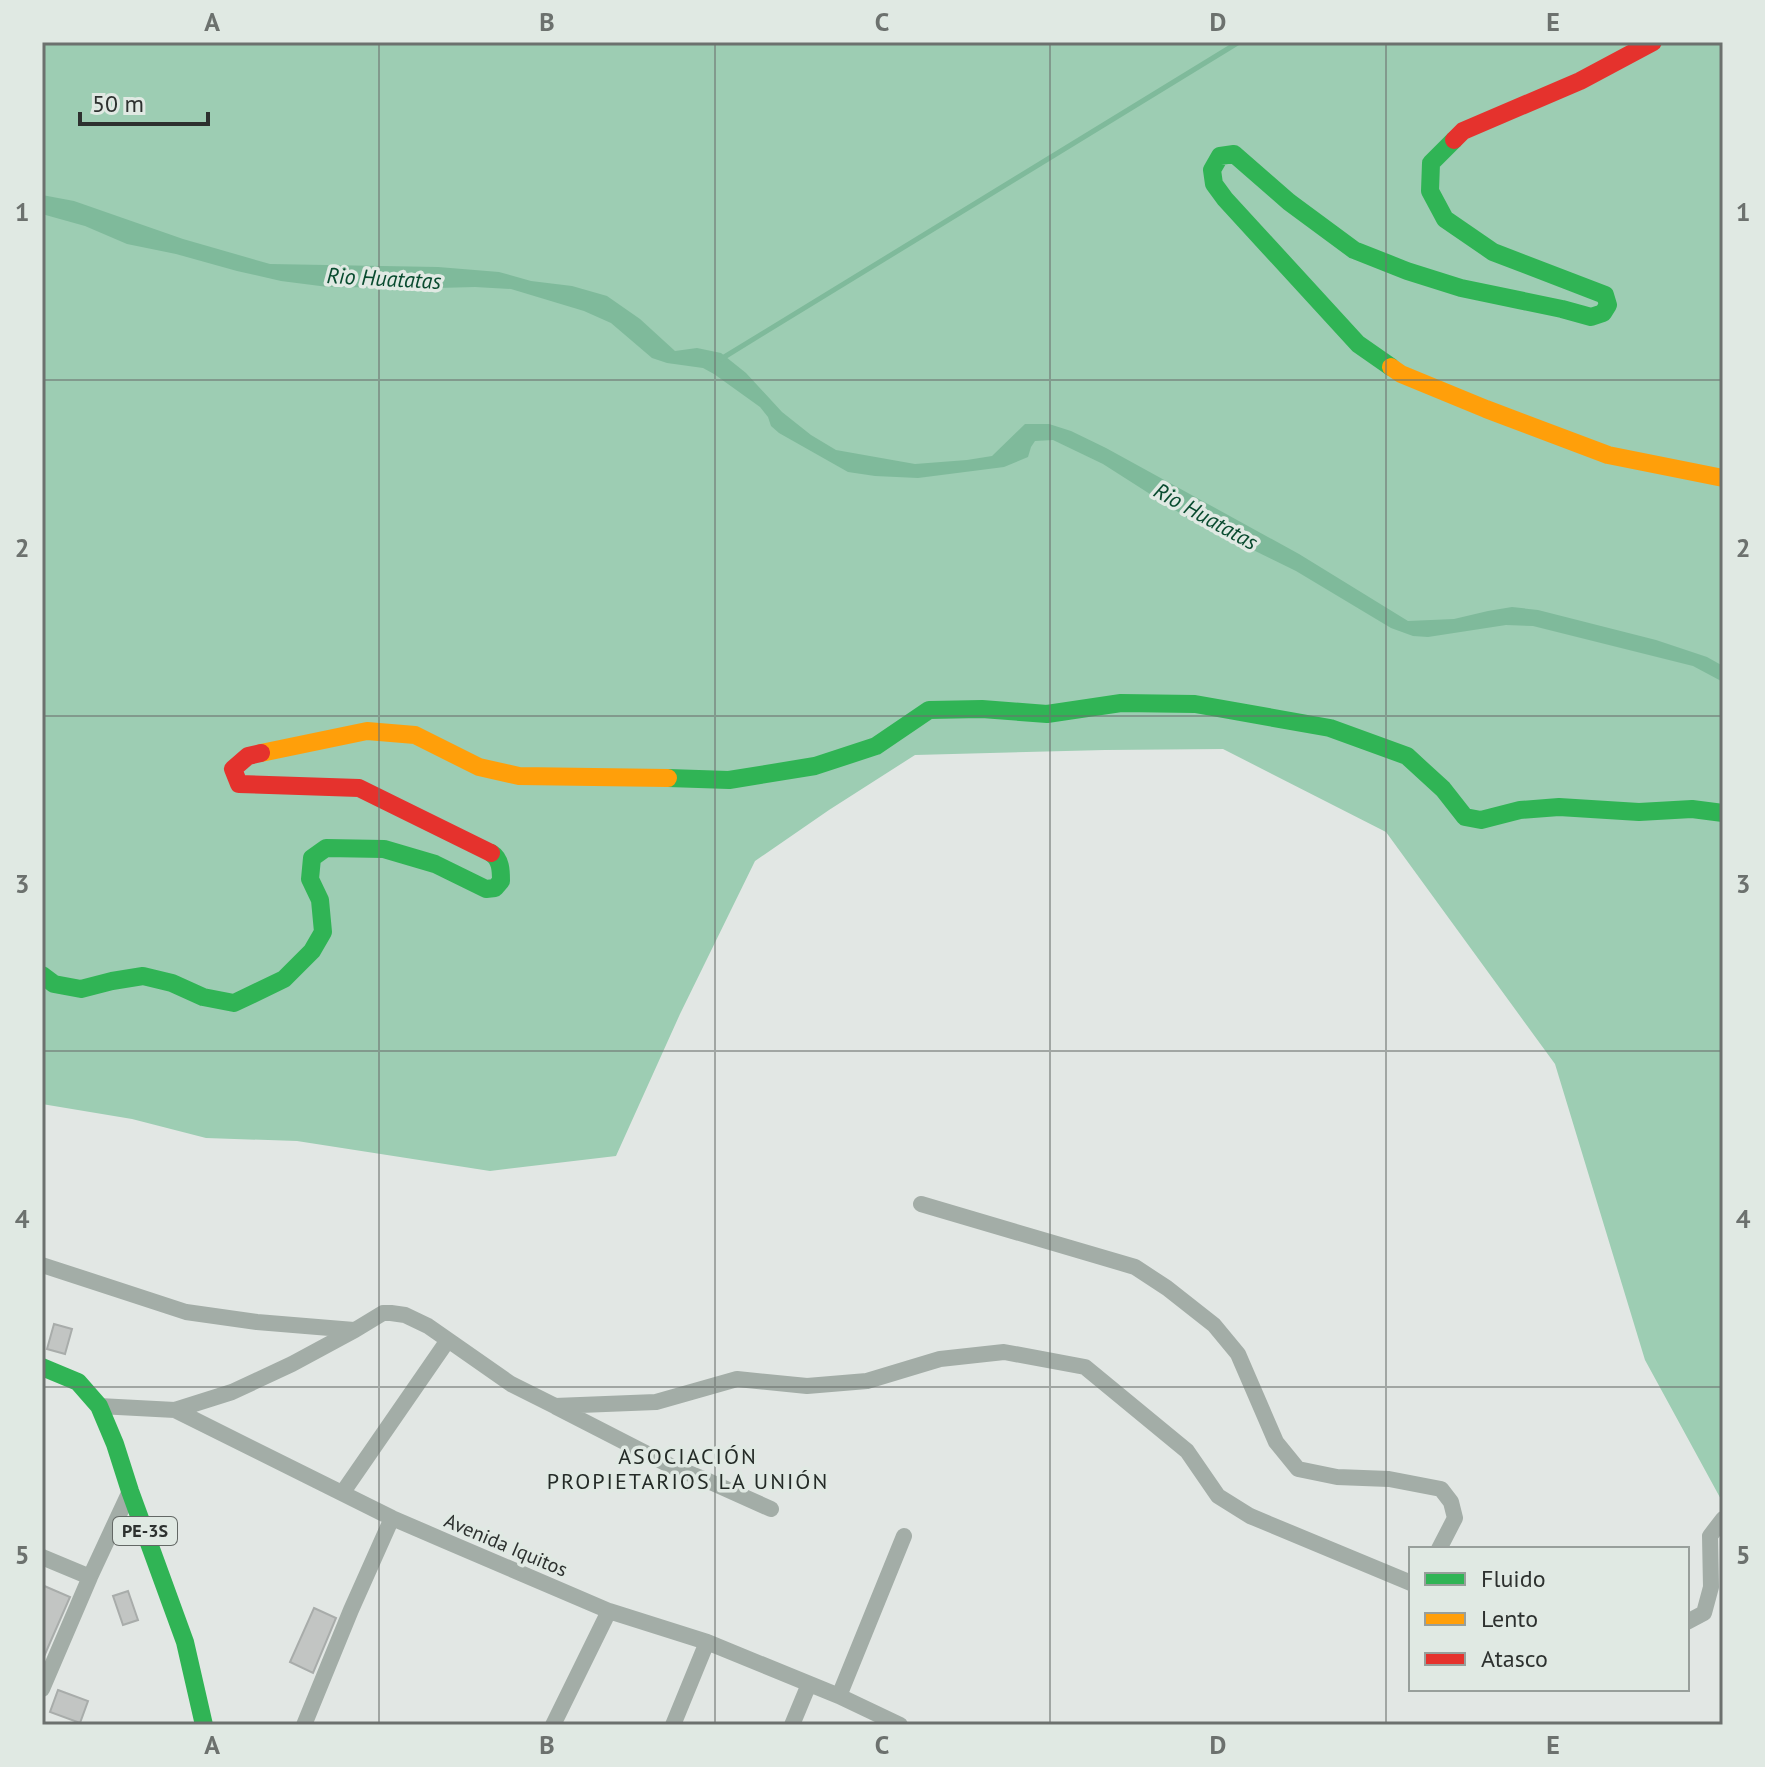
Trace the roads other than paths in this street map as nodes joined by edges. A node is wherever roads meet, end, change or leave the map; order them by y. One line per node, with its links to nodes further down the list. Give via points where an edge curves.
1 (1653, 42): 2 (main road, via 1580,81 1463,131 1431,163 1430,191 1445,219 1493,252 1605,295 1608,305 1603,313 1591,317 1461,288 1354,250 1234,154 1220,156 1212,170 1214,184 1358,344 1401,374 1608,455)
2 (1723, 478)
3 (1723, 813): 4 (main road, via 1559,807 1481,820 1465,817 1407,756 1330,728 1195,704 1121,703 1047,714 929,710 876,746 815,766 729,780 519,776 479,767 415,735 367,731 248,756 233,769 239,784 359,788 496,856 501,881 495,888 384,849 326,848 312,858 310,879 320,900 323,932 312,951 284,979 234,1003 143,976 81,989 54,984)
4 (42, 975)
5 (921, 1204): 19 (street, via 1135,1267 1157,1281 1214,1325 1238,1354 1276,1442 1298,1469 1441,1489 1455,1518)
6 (42, 1265): 7 (street, via 186,1312)
7 (355, 1330): 8 (street, via 391,1313 405,1315); 12 (street, via 232,1392)
8 (448, 1340): 11 (street, via 511,1384); 14 (street)
9 (42, 1367): 10 (main road, PE-3S, via 78,1382)
10 (99, 1406): 12 (street, Avenida Iquitos); 13 (main road, PE-3S)
11 (555, 1406): 15 (street, via 673,1467); 22 (street, via 656,1402 737,1379 807,1386 867,1381 940,1359 1004,1352 1085,1367 1187,1451 1218,1496 1250,1516)
12 (175, 1410): 14 (street, Avenida Iquitos)
13 (130, 1491): 21 (street); 29 (main road, PE-3S, via 185,1642)
14 (343, 1492): 16 (street, Avenida Iquitos)
15 (771, 1509)
16 (392, 1518): 23 (street, Avenida Iquitos); 30 (street)
17 (1723, 1519): 24 (street, via 1710,1536 1711,1587 1704,1613)
18 (904, 1536): 28 (street)
19 (1440, 1547)
20 (42, 1557): 21 (street)
21 (90, 1577): 27 (street)
22 (1409, 1582)
23 (609, 1611): 25 (street, Avenida Iquitos); 31 (street)
24 (1689, 1621)
25 (707, 1642): 26 (street, Avenida Iquitos); 32 (street)
26 (809, 1684): 28 (street, Avenida Iquitos); 33 (street)
27 (42, 1689)
28 (839, 1696): 34 (street, Avenida Iquitos)
29 (204, 1725)
30 (304, 1725)
31 (553, 1725)
32 (673, 1725)
33 (792, 1725)
34 (900, 1725)

